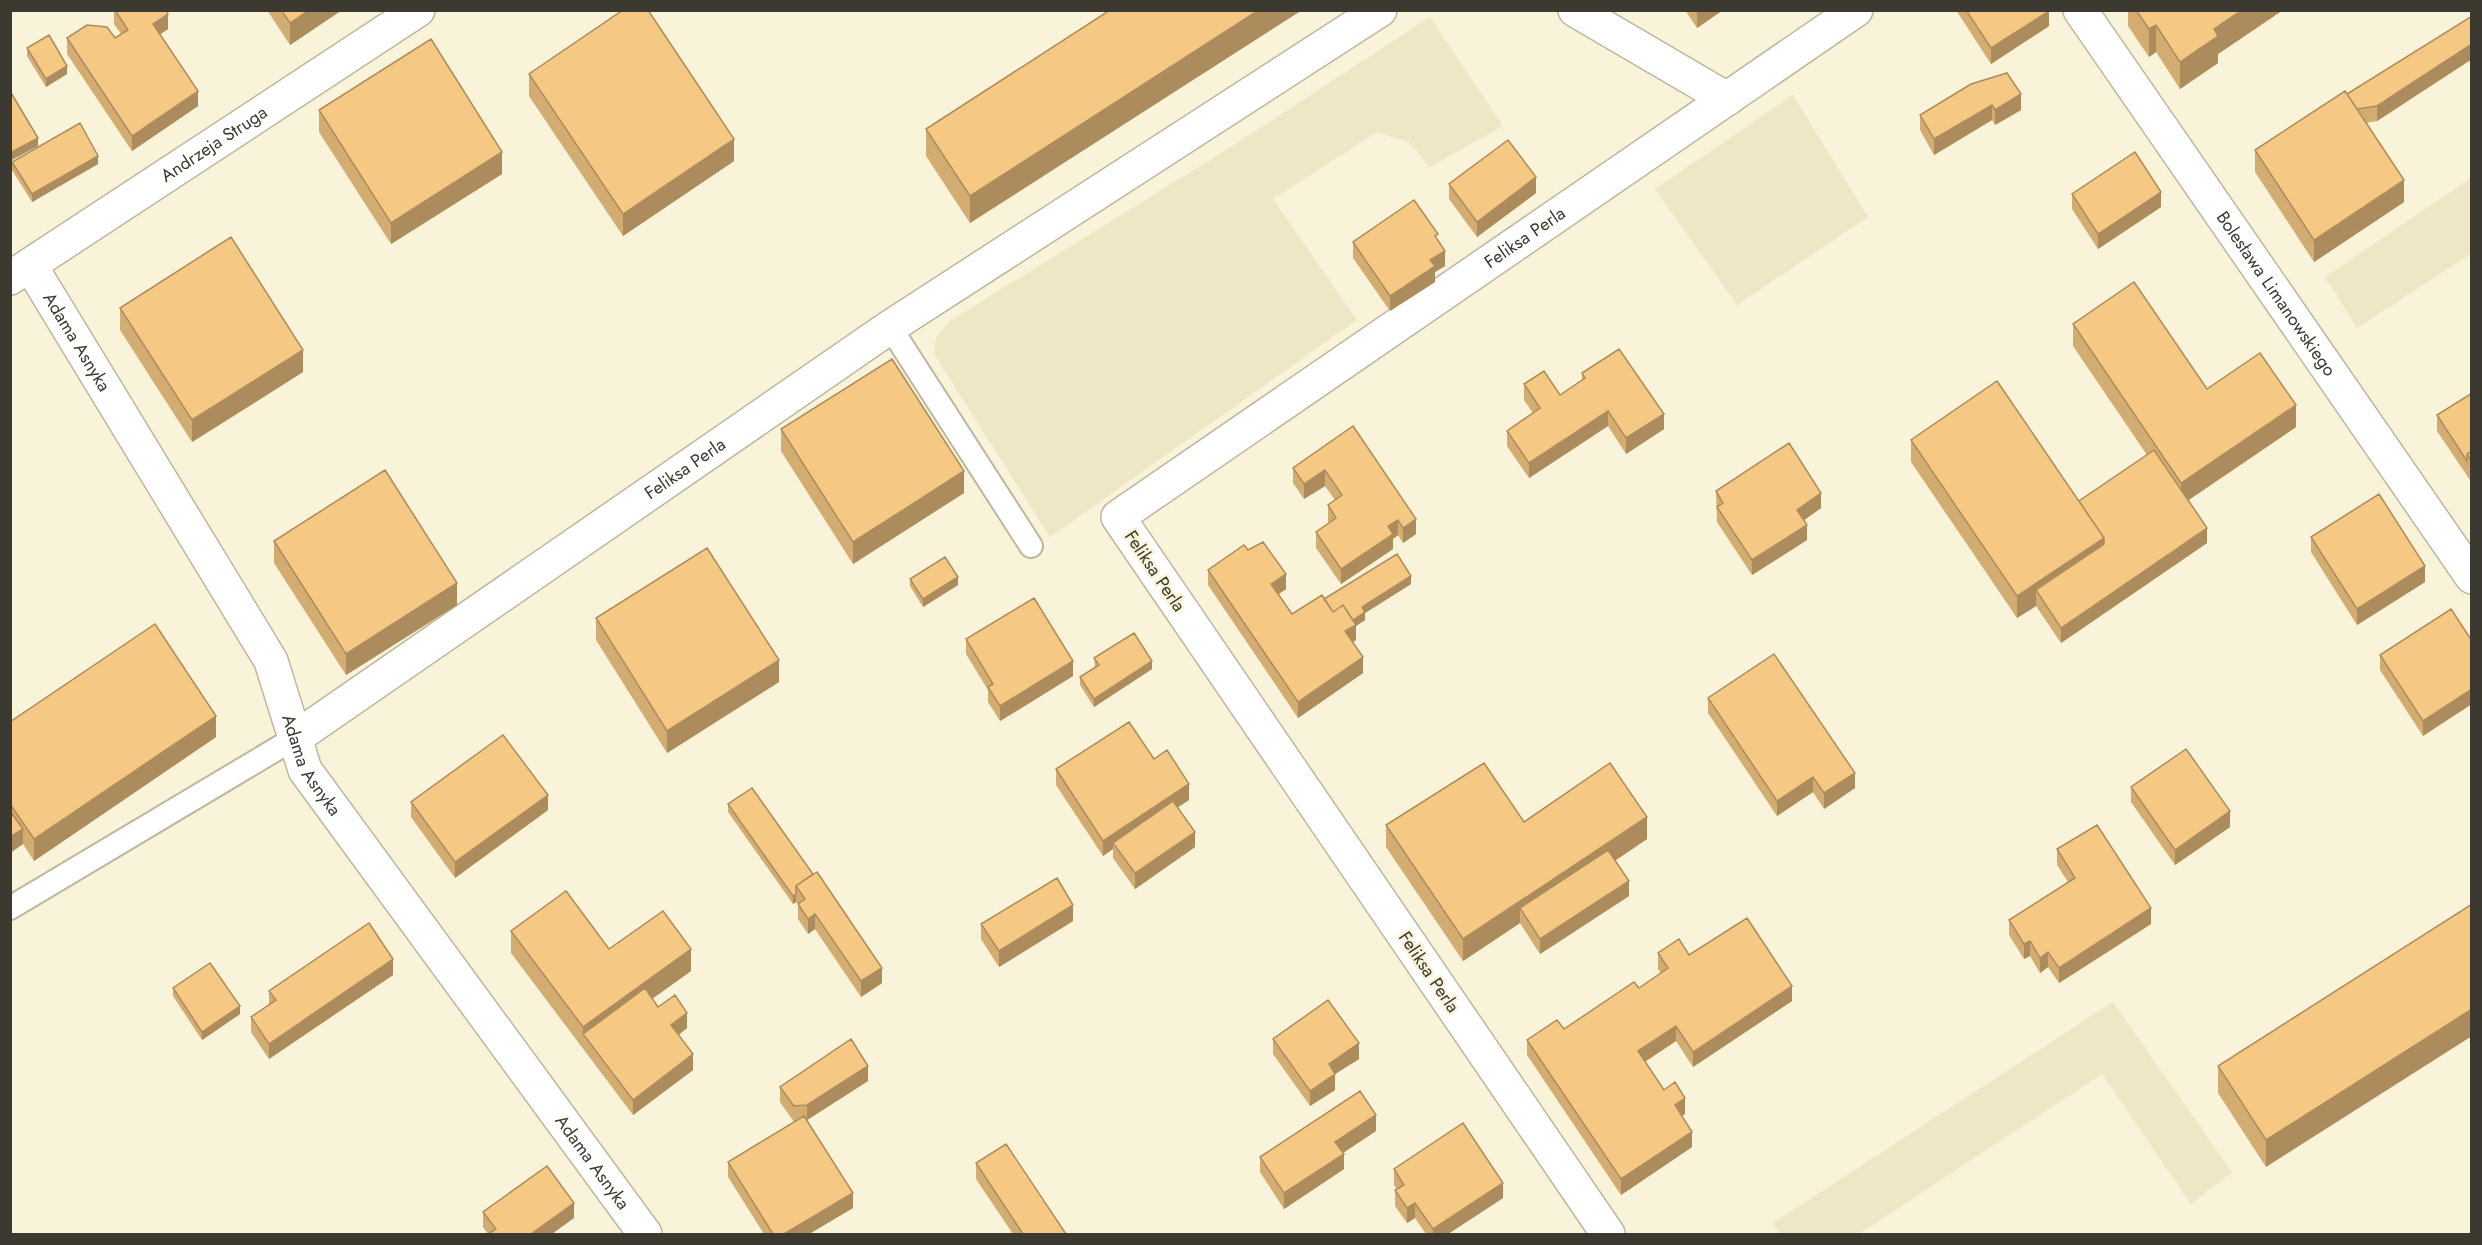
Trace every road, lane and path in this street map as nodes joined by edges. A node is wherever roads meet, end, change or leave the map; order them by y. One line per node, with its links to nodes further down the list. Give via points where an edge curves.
1 (418, 10): 7 (street, Andrzeja Struga)
2 (1380, 10): 8 (street, Feliksa Perla)
3 (1575, 10): 6 (street)
4 (1856, 10): 6 (street, Feliksa Perla)
5 (2080, 10): 10 (street, Bolesława Limanowskiego)
6 (1727, 99): 14 (street, Feliksa Perla, via 1118,517)
7 (20, 271): 11 (street, Adama Asnyka, via 271,661)
8 (890, 327): 9 (lane); 11 (street, Feliksa Perla)
9 (1031, 546)
10 (2472, 577)
11 (295, 738): 12 (lane); 13 (street, Adama Asnyka, via 305,770)
12 (10, 908)
13 (645, 1234)
14 (1608, 1234)

